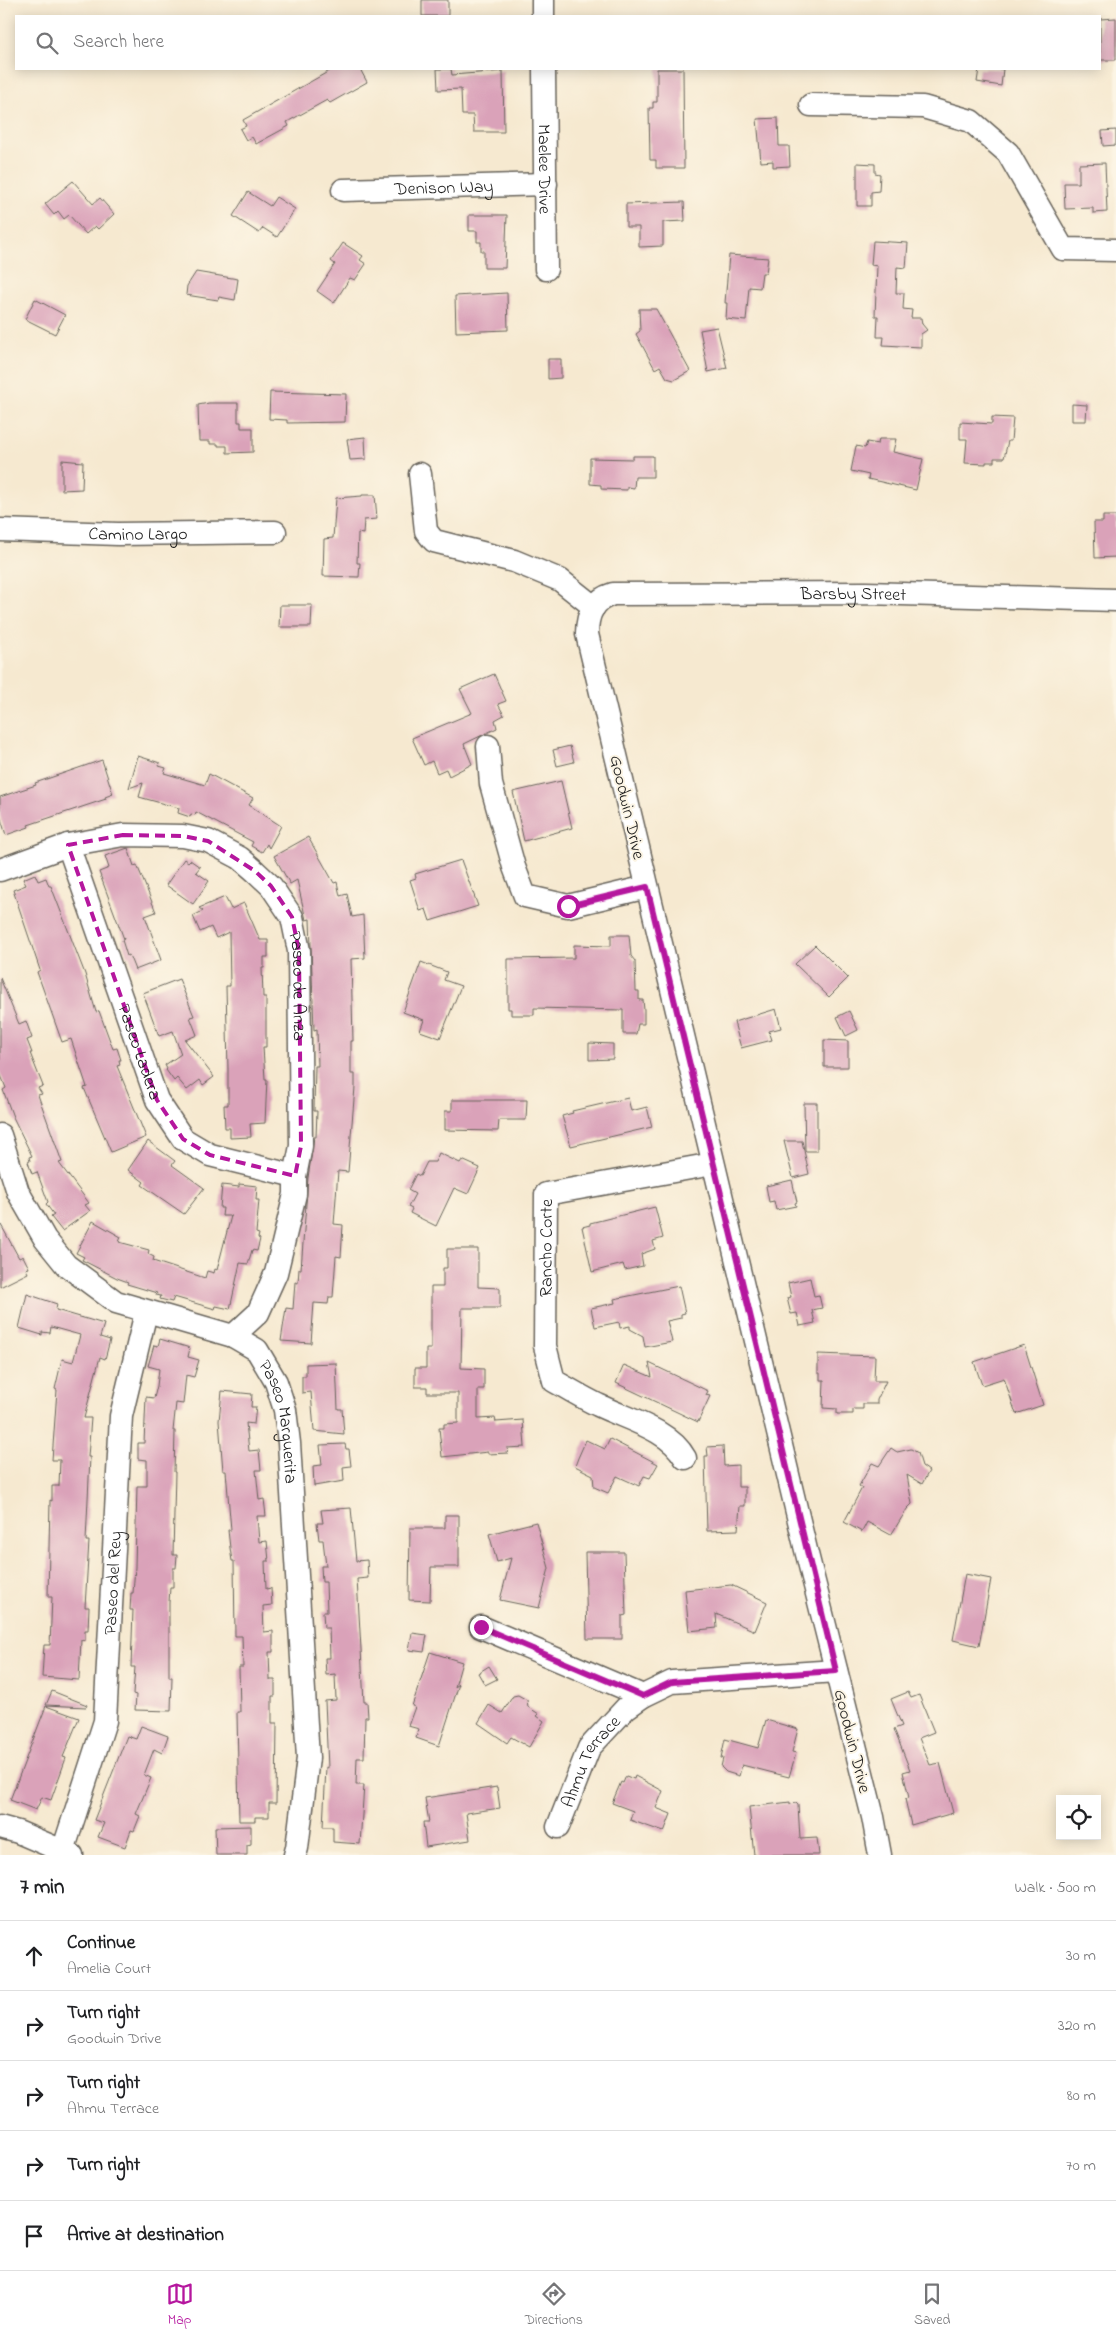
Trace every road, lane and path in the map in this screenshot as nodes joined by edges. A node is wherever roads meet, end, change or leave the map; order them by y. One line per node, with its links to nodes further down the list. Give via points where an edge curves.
1 (542, 0): 2 (street)
2 (543, 15)
3 (544, 70): 5 (street, Maelee Drive)
4 (811, 105): 7 (street, via 923,107 971,121 1008,153 1063,249)
5 (546, 184): 6 (street, Denison Way); 8 (street, Maelee Drive)
6 (343, 190)
7 (1116, 250)
8 (546, 269)
9 (420, 474): 13 (street, via 426,531 434,541 514,561 560,580)
10 (0, 530): 11 (street, Camino Largo, via 118,534)
11 (275, 532)
12 (1116, 600): 13 (street, Barsby Street, via 866,593 613,594 603,597)
13 (594, 606): 17 (street, Goodwin Drive, via 587,618 587,634)
14 (488, 746): 17 (street, via 491,784 525,896 568,906)
15 (68, 845): 16 (street, Paseo de Anza); 20 (street, Paseo Ladera, via 153,1091 162,1108 184,1139 210,1155); 20 (street, Paseo de Anza, via 123,835 184,836 208,841 240,858 271,886 292,917 299,951 301,1146)
16 (0, 870)
17 (647, 887): 19 (street, Goodwin Drive)
18 (0, 1135): 21 (street, Paseo Marguerita, via 18,1192 45,1239 66,1265 116,1302)
19 (713, 1164): 23 (street, Rancho Corte, via 546,1194 545,1346 554,1381 666,1438 679,1448); 25 (street, Goodwin Drive)
20 (295, 1176): 22 (street, Paseo de Anza, via 295,1194 274,1277 258,1313)
21 (146, 1312): 22 (street, Paseo Marguerita); 29 (street, Paseo del Rey, via 121,1416 105,1721)
22 (233, 1336): 30 (street, Paseo Marguerita, via 257,1350 276,1382 286,1410 290,1443 308,1758)
23 (685, 1458)
24 (481, 1627): 26 (street)
25 (836, 1671): 26 (street, Ahmu Terrace, via 672,1682); 31 (street, Goodwin Drive)
26 (643, 1696): 28 (street, Ahmu Terrace, via 626,1708 589,1748)
27 (0, 1827): 29 (street)
28 (558, 1827)
29 (68, 1853)
30 (294, 1855)
31 (880, 1855)

